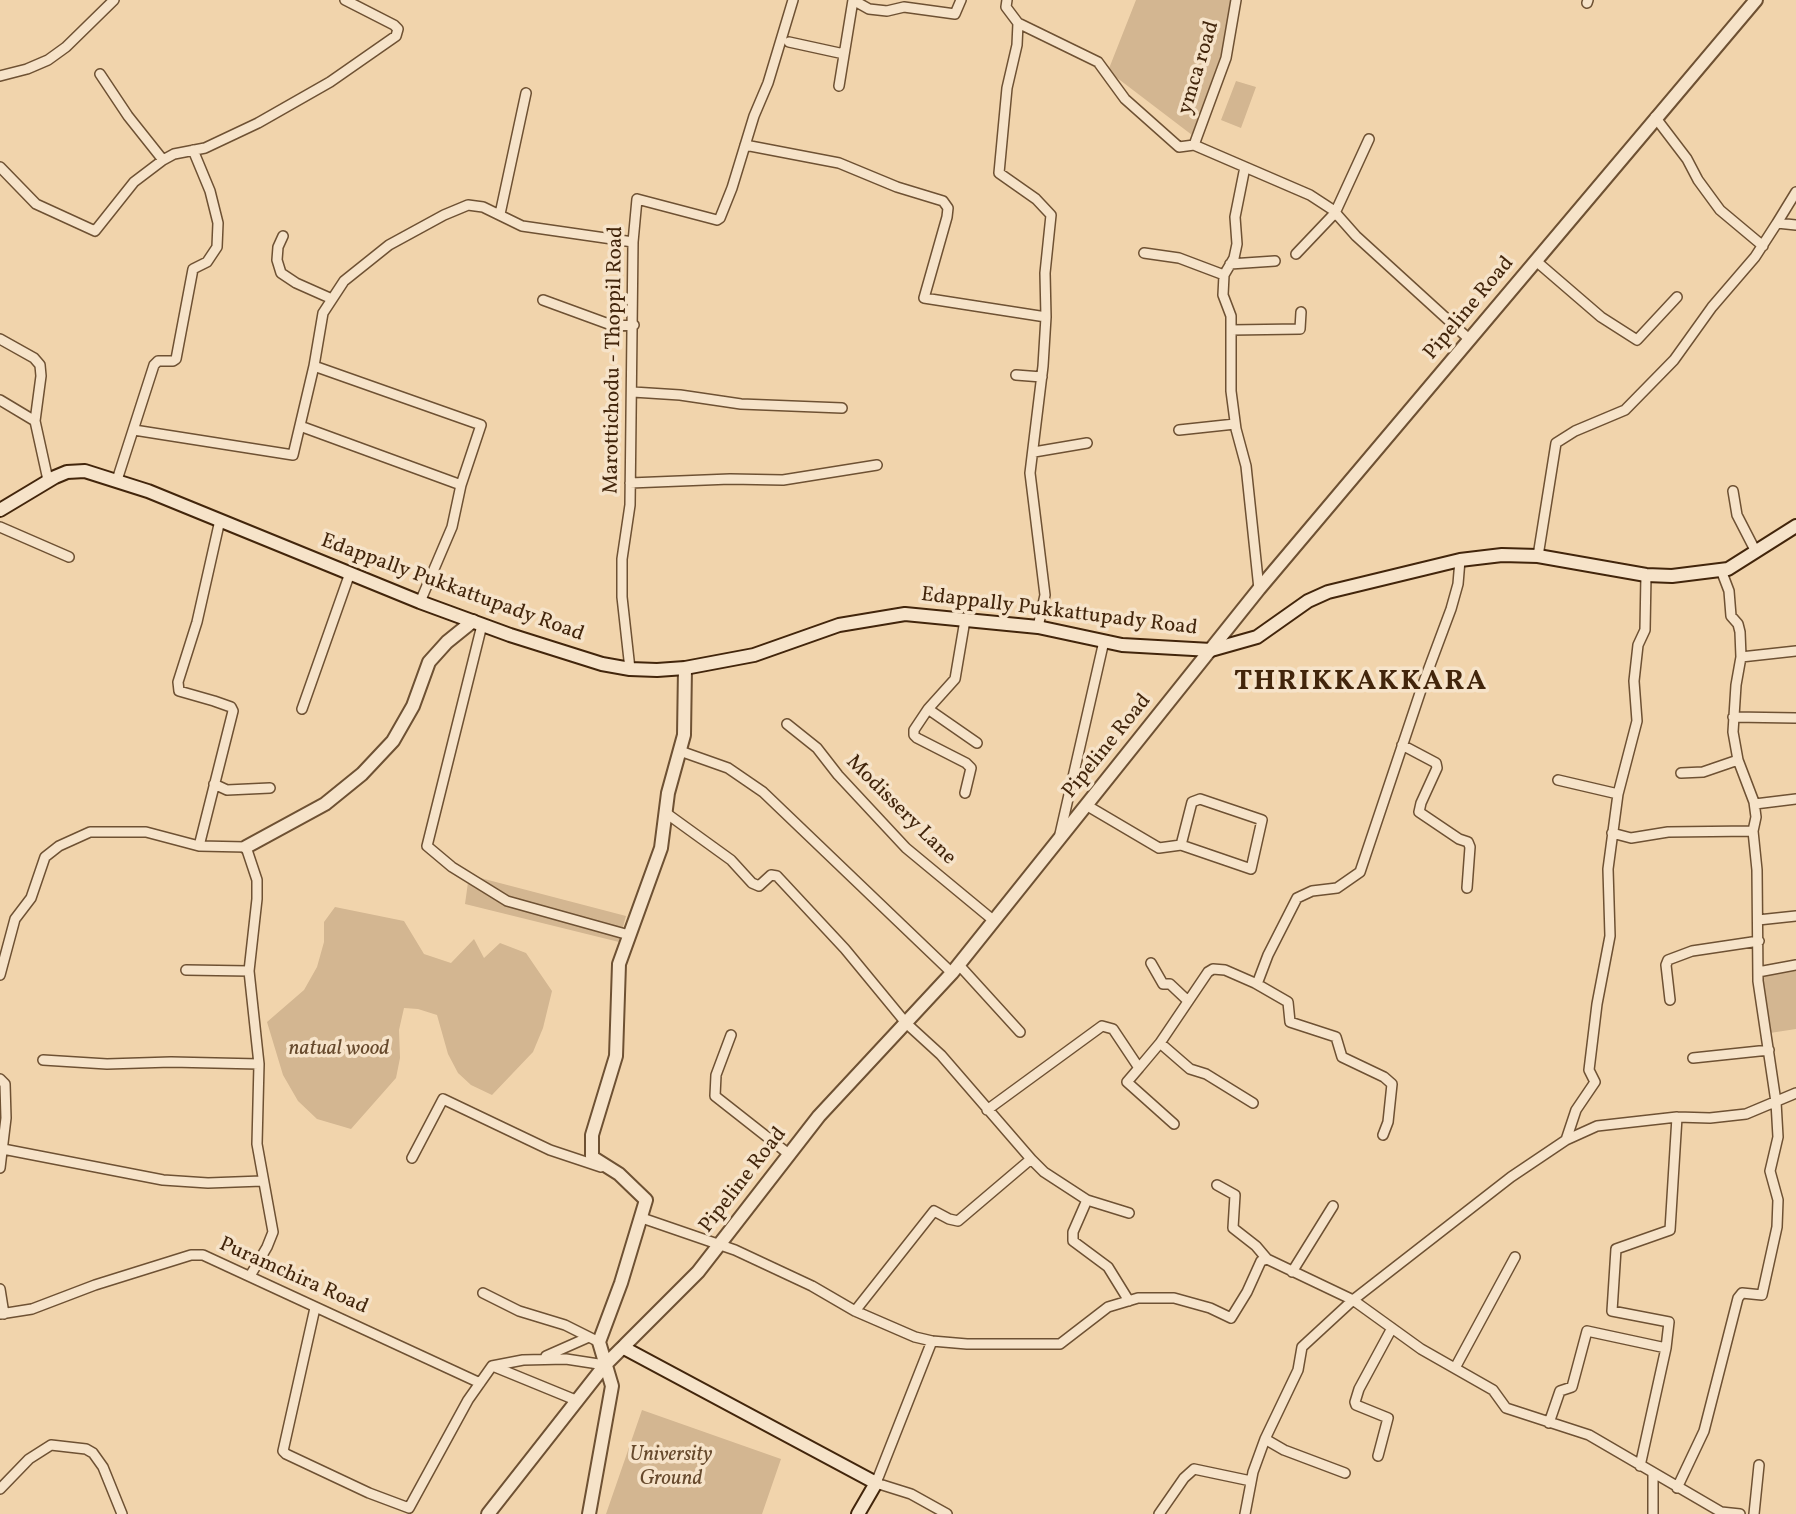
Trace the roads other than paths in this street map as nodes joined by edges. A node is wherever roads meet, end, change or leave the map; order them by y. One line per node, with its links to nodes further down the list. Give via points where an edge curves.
1 (114, 0): 13 (street, via 48,60)
2 (345, 0): 20 (street, via 394,25 396,36 289,107)
3 (793, 0): 18 (street, Marottichodu - Thoppil Road)
4 (853, 0): 5 (street, via 869,9 904,7 955,14); 11 (street)
5 (961, 0)
6 (1007, 0): 9 (street, via 1006,7)
7 (1236, 0): 19 (street, ymca road, via 1226,58)
8 (1756, 0): 16 (street, Pipeline Road)
9 (1018, 23): 19 (street, via 1098,62 1125,99 1179,147); 42 (street, via 999,173 1051,215)
10 (789, 42): 11 (street)
11 (844, 54): 14 (street)
12 (100, 74): 21 (street)
13 (0, 76)
14 (839, 86)
15 (526, 93): 26 (street)
16 (1655, 117): 31 (street, via 1720,210); 35 (street, Pipeline Road)
17 (1369, 139): 25 (street)
18 (745, 145): 30 (street, Marottichodu - Thoppil Road, via 720,218 638,199); 42 (street, via 839,163 943,201 947,217 924,298)
19 (1194, 145): 23 (street)
20 (193, 150): 21 (street); 56 (street, via 217,216 217,247 207,262 193,269 176,359 154,365)
21 (163, 160): 22 (street, via 134,182 95,231 36,204)
22 (0, 167)
23 (1245, 167): 25 (street, via 1310,195); 36 (street, via 1235,217 1237,244)
24 (1796, 192): 27 (street)
25 (1335, 213): 33 (street); 46 (street)
26 (500, 214): 30 (street, via 522,226); 39 (street, via 468,205 444,215 389,244 344,281)
27 (1777, 223): 28 (street); 31 (street)
28 (1796, 225)
29 (283, 236): 39 (street, via 277,260 281,273)
30 (633, 243): 43 (street, Marottichodu - Thoppil Road)
31 (1763, 246): 71 (street, via 1674,360 1625,410 1556,443)
32 (1144, 253): 37 (street, via 1179,258)
33 (1296, 254)
34 (1275, 261): 36 (street)
35 (1536, 261): 38 (street, via 1601,317 1637,341); 46 (street, Pipeline Road)
36 (1230, 264): 37 (street)
37 (1224, 275): 44 (street, via 1223,295)
38 (1677, 297)
39 (332, 299): 47 (street, via 323,313)
40 (543, 300): 43 (street, via 614,326)
41 (1301, 312): 44 (street, via 1300,329)
42 (1046, 317): 49 (street)
43 (634, 325): 50 (street, Marottichodu - Thoppil Road)
44 (1231, 330): 54 (street)
45 (0, 339): 53 (street, via 40,365)
46 (1469, 339): 77 (street, Pipeline Road)
47 (314, 366): 55 (street); 64 (street, via 481,425)
48 (1016, 375): 49 (street)
49 (1042, 377): 59 (street)
50 (633, 392): 52 (street, via 741,404); 63 (street, Marottichodu - Thoppil Road)
51 (0, 400): 53 (street)
52 (842, 408)
53 (35, 421): 61 (street)
54 (1235, 424): 57 (street); 77 (street, via 1246,466)
55 (300, 426): 56 (street, via 293,455); 64 (street)
56 (134, 430): 62 (street)
57 (1180, 430)
58 (1087, 443): 59 (street)
59 (1034, 452): 81 (street, via 1030,473 1045,595)
60 (877, 465): 63 (street, via 783,480)
61 (48, 480): 62 (street, Edappally Pukkattupady Road, via 79,471); 66 (street, Edappally Pukkattupady Road)
62 (117, 480): 67 (street, Edappally Pukkattupady Road)
63 (630, 483): 87 (street, Marottichodu - Thoppil Road, via 622,559)
64 (461, 485): 78 (street, via 452,527)
65 (1733, 491): 70 (street, via 1737,515)
66 (0, 510)
67 (220, 520): 75 (street, Edappally Pukkattupady Road); 99 (street, via 178,687 233,711)
68 (1796, 526): 70 (street, Edappally Pukkattupady Road)
69 (0, 527): 72 (street)
70 (1755, 550): 74 (street, Edappally Pukkattupady Road)
71 (1538, 556): 73 (street, Edappally Pukkattupady Road); 76 (street, Edappally Pukkattupady Road)
72 (69, 557)
73 (1460, 560): 83 (street, Edappally Pukkattupady Road, via 1328,592 1257,637); 94 (street, via 1451,609)
74 (1721, 570): 76 (street, Edappally Pukkattupady Road); 85 (street, via 1731,617 1740,632)
75 (350, 573): 78 (street, Edappally Pukkattupady Road); 88 (street)
76 (1646, 575): 102 (street, via 1645,629 1634,681 1637,721)
77 (1259, 589): 83 (street, Pipeline Road)
78 (421, 602): 80 (street, Edappally Pukkattupady Road)
79 (965, 620): 81 (street, Edappally Pukkattupady Road); 86 (street, Edappally Pukkattupady Road, via 892,615 839,625 754,655); 89 (street, via 955,679)
80 (478, 623): 87 (street, Edappally Pukkattupady Road); 112 (street, via 447,642 429,662 413,706 393,741 362,774 325,804); 117 (street, via 427,846 507,901)
81 (1038, 627): 82 (street, Edappally Pukkattupady Road)
82 (1104, 641): 83 (street, Edappally Pukkattupady Road); 109 (street)
83 (1211, 650): 105 (street, Pipeline Road)
84 (1796, 651): 85 (street)
85 (1741, 657): 90 (street)
86 (685, 668): 87 (street, Edappally Pukkattupady Road); 95 (street)
87 (629, 669)
88 (302, 709)
89 (928, 709): 93 (street); 101 (street, via 914,735 971,768)
90 (1733, 717): 91 (street); 96 (street)
91 (1796, 718)
92 (787, 724): 115 (street, Modissery Lane, via 817,748 906,848)
93 (977, 743)
94 (1402, 744): 113 (street, via 1436,763 1419,811 1468,842); 127 (street, via 1360,872 1337,888 1297,898)
95 (680, 751): 106 (street); 122 (street, via 728,768 763,792)
96 (1738, 760): 97 (street, via 1703,772); 104 (street)
97 (1681, 773)
98 (1558, 780): 102 (street)
99 (214, 784): 100 (street, via 227,790); 111 (street)
100 (270, 788)
101 (965, 793)
102 (1618, 794): 108 (street)
103 (1796, 799): 104 (street)
104 (1755, 804): 107 (street)
105 (1086, 805): 109 (street, Pipeline Road); 110 (street, via 1159,848)
106 (666, 813): 117 (street, via 661,848); 130 (street, via 731,860 752,883 759,886 777,876 845,948)
107 (1753, 831): 108 (street, via 1668,832 1631,838); 116 (street)
108 (1612, 833): 147 (street, via 1610,936 1589,1070 1595,1082 1576,1110)
109 (1059, 839): 115 (street, Pipeline Road)
110 (1181, 845): 110 (street, via 1251,869 1262,820 1200,799 1192,802)
111 (199, 846): 112 (street); 119 (street, via 146,832 90,832 59,846 46,857)
112 (246, 847): 124 (street, via 257,880)
113 (1467, 888)
114 (1796, 916): 116 (street)
115 (993, 920): 122 (street, Pipeline Road)
116 (1758, 920): 118 (street)
117 (629, 935): 153 (street, via 619,964 616,1056 593,1135 593,1157)
118 (1759, 941): 125 (street); 128 (street, via 1692,951 1668,960)
119 (4, 952): 126 (street)
120 (1151, 963): 129 (street, via 1163,985 1170,984)
121 (1796, 965): 125 (street)
122 (955, 969): 130 (street, Pipeline Road); 131 (street)
123 (187, 970): 124 (street)
124 (249, 971): 137 (street)
125 (1758, 972): 134 (street)
126 (0, 975)
127 (1255, 983): 129 (street, via 1213,969); 146 (street, via 1287,1002 1290,1022 1336,1037 1342,1057 1392,1084)
128 (1670, 1000)
129 (1188, 1001): 133 (street)
130 (906, 1023): 143 (street, via 941,1055); 149 (street, Pipeline Road, via 819,1116)
131 (1020, 1032)
132 (731, 1035): 149 (street, via 716,1075 715,1097)
133 (1160, 1044): 138 (street); 142 (street, via 1189,1069 1206,1074)
134 (1769, 1050): 135 (street); 141 (street)
135 (1693, 1058)
136 (43, 1060): 137 (street)
137 (259, 1064): 154 (street, via 257,1144)
138 (1139, 1068): 143 (street, via 1113,1029 1102,1026); 145 (street, via 1127,1082)
139 (0, 1079): 148 (street, via 5,1084)
140 (1796, 1093): 141 (street)
141 (1776, 1102): 144 (street, via 1746,1114); 194 (street, via 1778,1137 1770,1171 1778,1199 1777,1227 1762,1295 1742,1293 1738,1298 1707,1421)
142 (1253, 1103)
143 (987, 1110): 151 (street)
144 (1677, 1117): 147 (street, via 1597,1126); 176 (street, via 1670,1230 1616,1250 1612,1311 1669,1322)
145 (1174, 1124)
146 (1383, 1135)
147 (1566, 1140): 167 (street)
148 (3, 1149): 152 (street); 154 (street, via 163,1180)
149 (790, 1155): 160 (street, Pipeline Road)
150 (412, 1157): 153 (street, via 443,1099 550,1150)
151 (1031, 1159): 156 (street); 170 (street, via 958,1221 934,1210)
152 (0, 1168)
153 (615, 1172): 159 (street, via 646,1200)
154 (262, 1181): 164 (street, via 272,1232)
155 (1217, 1185): 162 (street, via 1235,1195 1234,1228)
156 (1087, 1200): 158 (street); 168 (street, via 1073,1241 1108,1267)
157 (1333, 1206): 163 (street)
158 (1129, 1213)
159 (642, 1218): 160 (street); 173 (street, via 621,1283)
160 (720, 1244): 170 (street); 175 (street, Pipeline Road)
161 (1515, 1257): 180 (street)
162 (1267, 1259): 163 (street); 168 (street, via 1261,1261 1231,1318 1174,1298)
163 (1292, 1272): 167 (street)
164 (250, 1276): 169 (street, Puramchira Road); 171 (street, Puramchira Road, via 203,1255 191,1255 32,1309)
165 (0, 1289): 171 (street)
166 (482, 1293): 173 (street)
167 (1353, 1300): 172 (street); 186 (street, via 1302,1347 1297,1370)
168 (1129, 1301): 174 (street, via 1108,1307 1060,1344)
169 (315, 1308): 181 (street, Puramchira Road); 181 (street, via 283,1451 369,1493 409,1508)
170 (855, 1311): 174 (street)
171 (2, 1314)
172 (1391, 1328): 180 (street); 187 (street, via 1355,1402 1388,1418)
173 (594, 1339): 177 (street); 178 (street)
174 (932, 1341): 193 (street)
175 (624, 1348): 178 (street, Pipeline Road); 193 (street)
176 (1666, 1348): 185 (street, via 1587,1331 1572,1387 1560,1391); 189 (street)
177 (538, 1359): 178 (street); 179 (street)
178 (605, 1365): 183 (street, Pipeline Road); 199 (street, via 612,1386)
179 (492, 1366): 181 (street); 183 (street)
180 (1455, 1368): 184 (street, via 1493,1390)
181 (480, 1383)
182 (1510, 1394): 184 (street)
183 (578, 1401): 198 (street, Pipeline Road)
184 (1506, 1408): 185 (street)
185 (1549, 1423): 189 (street, via 1589,1435)
186 (1265, 1439): 190 (street); 192 (street)
187 (1378, 1456)
188 (1759, 1465): 206 (street)
189 (1640, 1466): 191 (street)
190 (1345, 1473)
191 (1653, 1474): 194 (street); 204 (street)
192 (1251, 1481): 202 (street, via 1194,1469); 203 (street)
193 (876, 1483): 200 (street); 201 (street, via 911,1494)
194 (1677, 1488): 196 (street)
195 (0, 1489): 197 (street, via 29,1459 51,1445 86,1449 103,1467)
196 (1708, 1510): 205 (street)
197 (122, 1514)
198 (488, 1514)
199 (589, 1514)
200 (858, 1514)
201 (947, 1514)
202 (1159, 1514)
203 (1245, 1514)
204 (1653, 1514)
205 (1740, 1514)
206 (1754, 1514)

